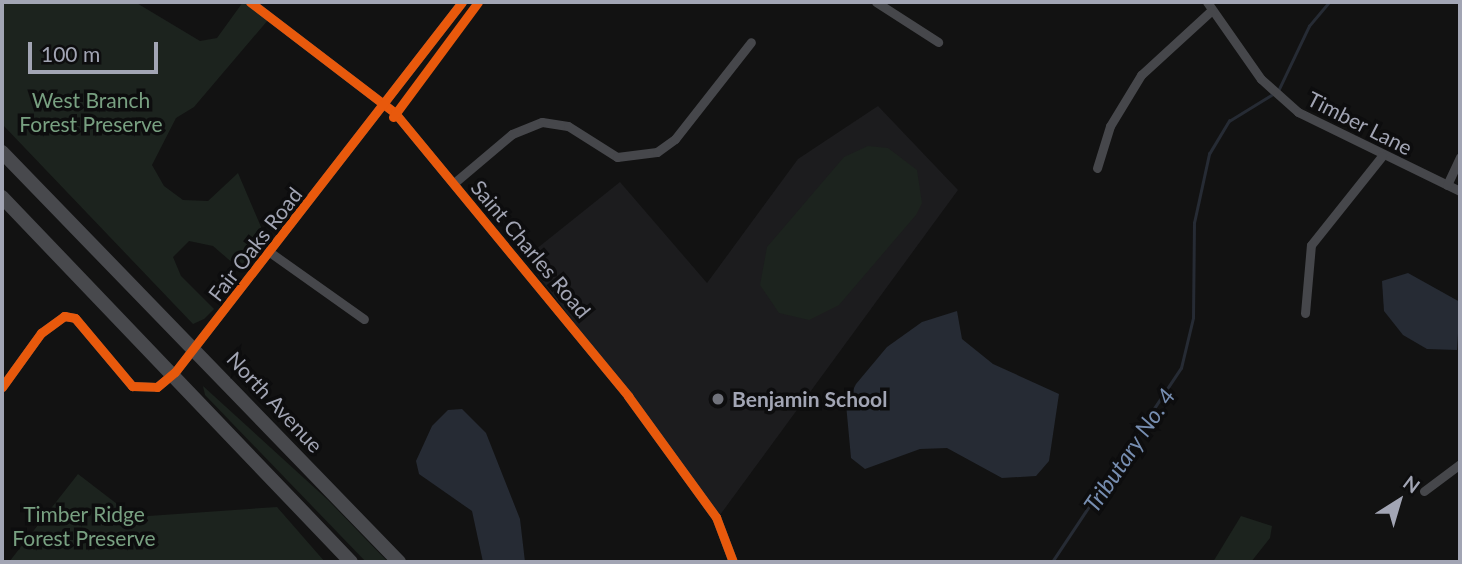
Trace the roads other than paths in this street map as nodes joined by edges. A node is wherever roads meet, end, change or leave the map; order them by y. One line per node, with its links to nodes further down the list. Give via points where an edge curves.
1 (250, 2): 7 (street, Saint Charles Road)
2 (462, 2): 7 (street, Fair Oaks Road)
3 (876, 2): 6 (street)
4 (1210, 6): 9 (street, Timber Lane, via 1276,94 1312,121); 11 (street, via 1141,75 1110,126)
5 (751, 42): 12 (street, via 675,139 657,152 618,157 568,126 542,122 512,134)
6 (938, 42)
7 (386, 103): 12 (street, Saint Charles Road); 16 (street, Fair Oaks Road)
8 (2, 152): 19 (main road, North Avenue)
9 (1382, 156): 13 (street, Timber Lane); 17 (street, via 1311,245)
10 (1460, 157): 13 (street)
11 (1097, 168)
12 (454, 183): 26 (street, Saint Charles Road, via 628,396 716,517)
13 (1447, 185): 14 (street, Timber Lane)
14 (1460, 191)
15 (2, 197): 20 (main road)
16 (271, 253): 18 (street); 19 (street, Fair Oaks Road)
17 (1305, 313)
18 (364, 320)
19 (195, 347): 20 (street, Fair Oaks Road); 25 (main road, North Avenue)
20 (175, 372): 21 (street, via 157,387 132,386 75,318 64,316 41,332); 24 (main road)
21 (2, 387)
22 (1460, 464): 23 (street)
23 (1424, 491)
24 (351, 562)
25 (399, 562)
26 (733, 562)

